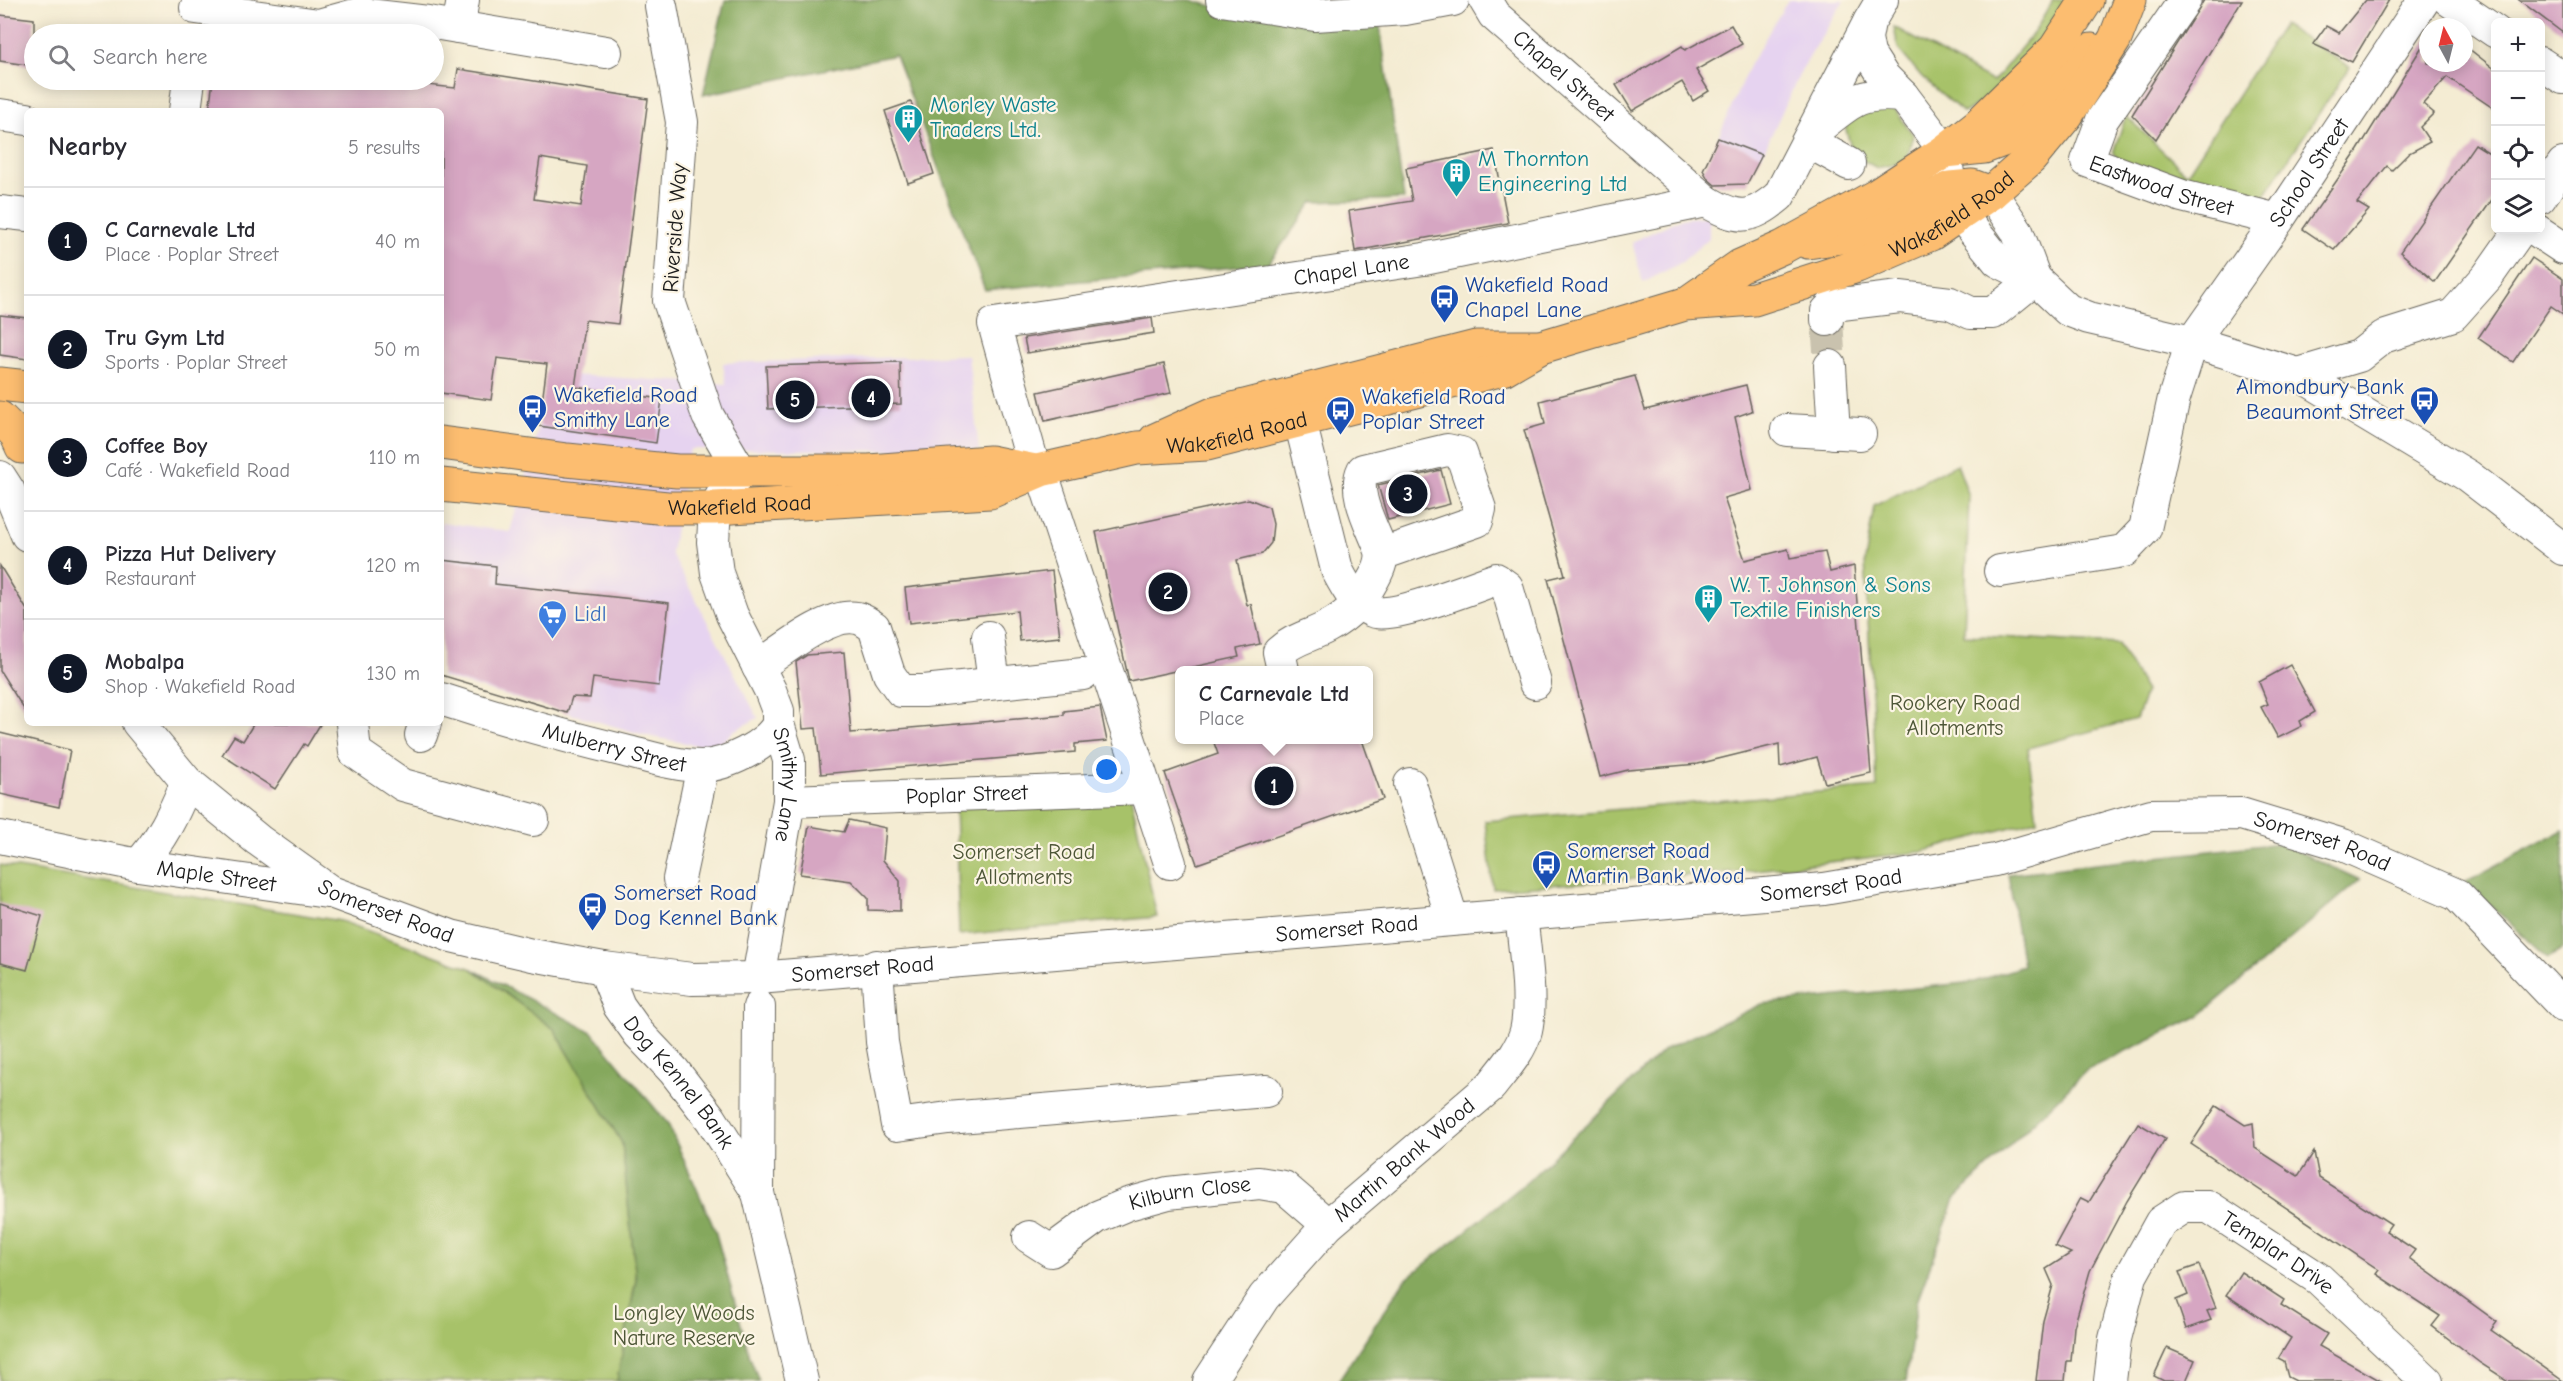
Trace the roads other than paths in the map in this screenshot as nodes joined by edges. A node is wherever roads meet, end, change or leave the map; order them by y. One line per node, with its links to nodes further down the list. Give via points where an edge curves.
1 (1222, 0): 2 (street, via 1316,15 1405,9)
2 (1453, 0)
3 (1485, 0): 32 (street, Chapel Street, via 1494,15)
4 (2087, 0): 26 (highway, Wakefield Road, via 2055,49 1978,125)
5 (2130, 0): 16 (highway, Wakefield Road)
6 (2185, 0): 35 (street, Eastwood Street, via 2102,120 2087,161 2182,196)
7 (2424, 0): 35 (street, School Street)
8 (2449, 0): 15 (street)
9 (661, 6): 56 (street, Riverside Way, via 682,122 669,301 708,416)
10 (1875, 11): 21 (street, via 1866,38 1869,54); 25 (street, Chapel Lane)
11 (196, 14): 13 (street)
12 (460, 14): 14 (street, via 359,14); 17 (street)
13 (308, 24)
14 (323, 24)
15 (2491, 29)
16 (2115, 39): 26 (highway, via 2081,58 2011,137 1984,147); 30 (highway, Wakefield Road, via 2066,116 2031,158)
17 (606, 52)
18 (2545, 66): 19 (street)
19 (2563, 78)
20 (188, 90): 22 (street)
21 (1903, 96): 25 (street, via 1875,93 1854,100); 26 (street)
22 (185, 108)
23 (0, 115): 24 (street)
24 (24, 118)
25 (1812, 136): 27 (street); 32 (street, Chapel Lane, via 1779,196 1764,209 1748,216)
26 (1945, 151): 31 (street); 38 (highway, Wakefield Road, via 1891,187)
27 (1849, 164)
28 (2563, 164): 29 (street)
29 (2545, 192)
30 (1990, 193): 31 (highway, Wakefield Road); 40 (street, via 2017,231)
31 (1955, 201): 38 (highway, via 1861,234); 40 (street, via 1998,261); 41 (highway, Wakefield Road, via 1931,234 1857,266 1754,299)
32 (1717, 208): 55 (street, Chapel Lane, via 1424,259 994,324)
33 (0, 212): 34 (street)
34 (24, 216)
35 (2278, 220): 43 (street, School Street)
36 (2517, 234): 46 (street, via 2487,277 2453,315 2383,337 2359,356)
37 (2542, 234): 39 (street)
38 (1783, 247): 41 (highway, Wakefield Road, via 1740,266)
39 (2563, 248)
40 (2035, 279): 42 (street, via 1993,313 1971,313 1952,291 1833,305 1827,311); 43 (street, via 2068,310)
41 (1685, 304): 44 (highway, Wakefield Road)
42 (1827, 320)
43 (2192, 342): 46 (street); 63 (street, School Street, via 2174,398 2145,529 2124,550)
44 (1541, 346): 50 (highway, Wakefield Road, via 1503,369); 53 (highway, Wakefield Road, via 1476,347 1213,414)
45 (1830, 366): 51 (street, via 1847,433)
46 (2298, 374): 61 (street, via 2468,476)
47 (0, 384): 48 (highway)
48 (24, 387)
49 (0, 418): 54 (highway, via 16,434)
50 (1300, 421): 53 (highway, Wakefield Road, via 1207,444); 64 (street, via 1337,570)
51 (1787, 430)
52 (444, 443): 56 (highway, Wakefield Road, via 677,471)
53 (1137, 448): 55 (highway, Wakefield Road)
54 (19, 449)
55 (1038, 470): 56 (highway, Wakefield Road, via 990,462 870,471); 59 (highway, Wakefield Road, via 990,492); 78 (street)
56 (741, 472): 59 (street, Smithy Lane, via 725,489)
57 (0, 477): 60 (street)
58 (444, 485): 59 (highway, Wakefield Road, via 603,504)
59 (715, 508): 67 (street, Smithy Lane, via 713,542 717,573 728,606)
60 (24, 528)
61 (2563, 549)
62 (1382, 554): 64 (street, via 1379,571)
63 (2000, 571)
64 (1360, 604): 66 (street, via 1328,626 1287,645 1279,652); 70 (street, via 1375,613 1398,612 1496,579 1507,587)
65 (988, 637): 69 (street)
66 (1281, 666)
67 (758, 667): 69 (street, via 817,629 841,618 858,618 874,627 889,674 901,691); 72 (street, Smithy Lane, via 778,711)
68 (1083, 674): 69 (street)
69 (994, 683)
70 (1535, 683)
71 (444, 700): 75 (street, Mulberry Street, via 529,728)
72 (778, 724): 75 (street, Mulberry Street, via 766,741); 79 (street, Smithy Lane, via 789,760)
73 (140, 726): 76 (street, Somerset Road)
74 (352, 726): 80 (street, via 355,752 403,785)
75 (703, 766): 84 (street)
76 (187, 782): 83 (street, Maple Street, via 171,820 155,847); 85 (street, Somerset Road)
77 (1410, 784): 87 (street)
78 (1146, 788): 79 (street, Poplar Street); 82 (street)
79 (789, 801): 90 (street, Smithy Lane)
80 (533, 820)
81 (0, 837): 83 (street, Maple Street)
82 (1170, 863)
83 (138, 865): 85 (street, Maple Street)
84 (679, 879)
85 (331, 892): 89 (street, Somerset Road, via 452,936)
86 (1521, 914): 87 (street, Somerset Road); 91 (street, Somerset Road, via 1824,889 1995,860 2151,814 2241,814 2343,845 2457,895); 94 (street, Martin Bank Wood, via 1526,1031 1512,1060 1491,1086)
87 (1452, 918): 88 (street, Somerset Road)
88 (877, 966): 90 (street, Somerset Road); 92 (street, via 882,1042 897,1125)
89 (604, 968): 90 (street, Somerset Road, via 692,979); 93 (street, Dog Kennel Bank, via 619,1006 711,1119)
90 (758, 993): 93 (street, Dog Kennel Bank)
91 (2563, 1006)
92 (1266, 1091)
93 (758, 1193): 96 (street, Dog Kennel Bank)
94 (1328, 1225): 95 (street, Kilburn Close, via 1284,1187 1259,1183 1168,1193 1128,1204 1097,1217); 97 (street, Martin Bank Wood, via 1264,1297)
95 (1044, 1254)
96 (802, 1381)
97 (1209, 1381)
98 (2110, 1381): 99 (street, Templar Drive, via 2130,1276 2162,1222 2184,1207 2209,1206 2319,1280)
99 (2427, 1381)

